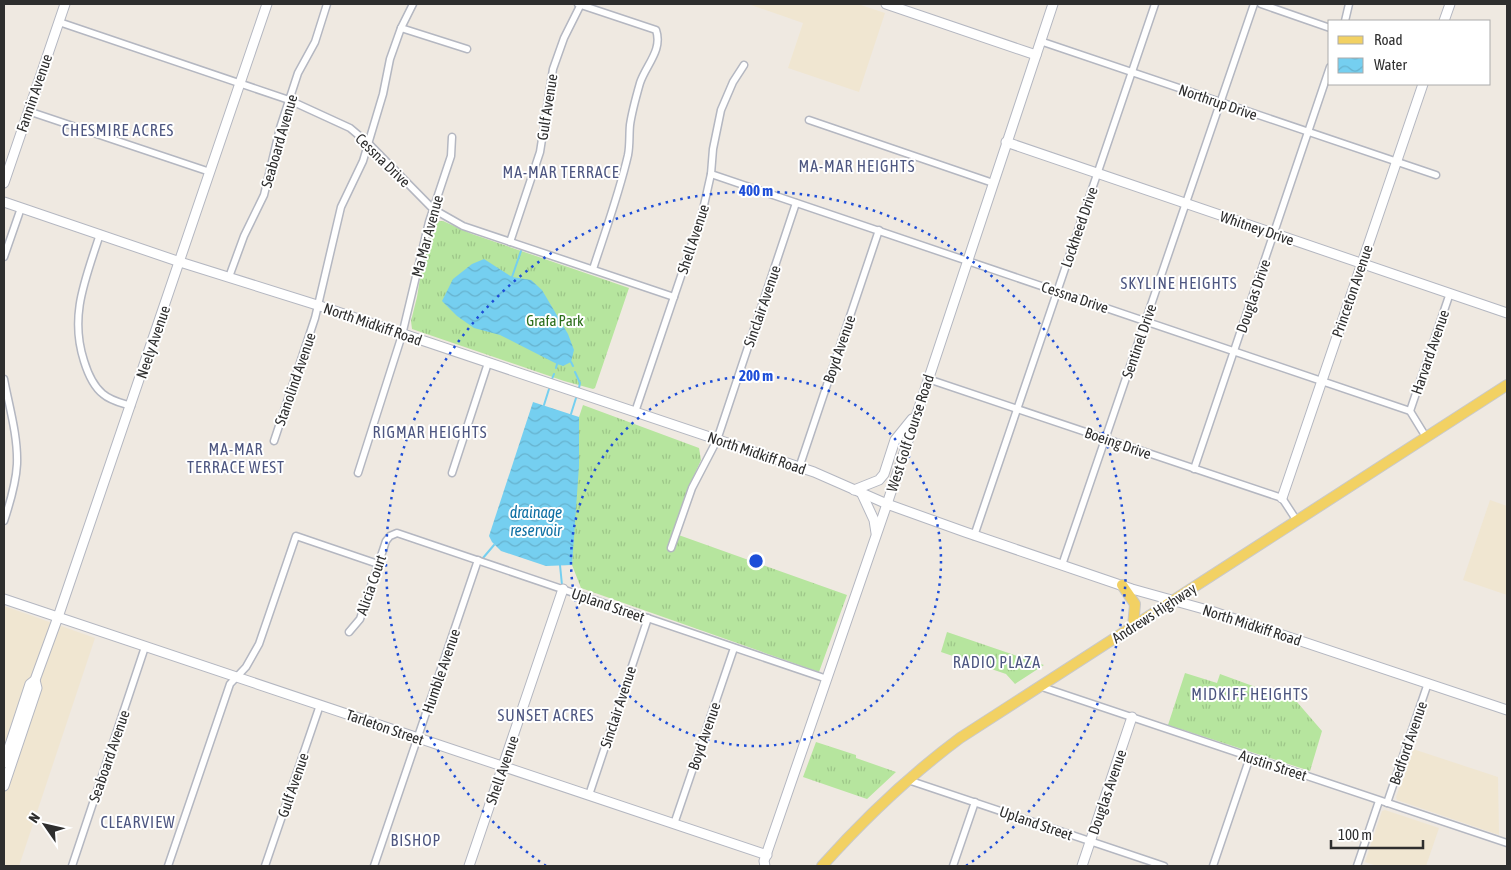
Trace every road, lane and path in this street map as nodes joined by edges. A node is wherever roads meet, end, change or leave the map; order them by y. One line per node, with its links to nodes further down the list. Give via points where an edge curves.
1 (65, 4): 15 (street, Fannin Avenue)
2 (267, 4): 24 (street, Neely Avenue)
3 (327, 4): 26 (street, Seaboard Avenue, via 315,42 298,73)
4 (413, 4): 17 (street, Stanolind Avenue)
5 (580, 4): 49 (street, Gulf Avenue, via 553,69 540,152); 54 (street, via 656,30 659,40 636,96 628,153 617,198)
6 (886, 4): 20 (street)
7 (1053, 4): 18 (street, West Golf Course Road)
8 (1155, 4): 22 (street, Lockheed Drive)
9 (1254, 4): 27 (street, Sentinel Drive)
10 (1261, 4): 16 (street)
11 (1350, 4): 13 (street)
12 (1450, 4): 14 (street)
13 (1345, 20)
14 (1444, 20)
15 (58, 22): 24 (street, Cessna Drive); 28 (street, Fannin Avenue)
16 (1328, 27)
17 (402, 28): 19 (street); 33 (street, Stanolind Avenue, via 390,58 384,94)
18 (1040, 41): 20 (street, West Golf Course Road); 22 (street, Northrup Drive)
19 (467, 49)
20 (1036, 55): 32 (street, West Golf Course Road)
21 (744, 65): 37 (street, Shell Avenue, via 722,110)
22 (1132, 73): 27 (street, Northrup Drive); 36 (street, Lockheed Drive)
23 (1328, 73): 30 (street, Douglas Drive)
24 (241, 83): 26 (street, Cessna Drive); 35 (street, Neely Avenue)
25 (1423, 85): 34 (street, Princeton Avenue)
26 (289, 100): 33 (street, Cessna Drive, via 350,128); 55 (street, Seaboard Avenue, via 264,195)
27 (1220, 102): 30 (street, Northrup Drive); 43 (street, Sentinel Drive)
28 (28, 111): 35 (street); 39 (street, Fannin Avenue)
29 (809, 120): 40 (street)
30 (1308, 132): 34 (street, Northrup Drive); 48 (street, Douglas Drive)
31 (452, 137): 45 (street, Ma Mar Avenue, via 451,156)
32 (1006, 142): 36 (street, Whitney Drive); 40 (street, West Golf Course Road)
33 (369, 144): 45 (street, Cessna Drive); 59 (street, Stanolind Avenue, via 341,207)
34 (1396, 162): 38 (street, Northrup Drive); 53 (street, Princeton Avenue)
35 (210, 172): 52 (street, Neely Avenue)
36 (1098, 173): 43 (street, Whitney Drive); 56 (street, Lockheed Drive)
37 (711, 174): 42 (street, Cessna Drive); 58 (street, Shell Avenue, via 702,214)
38 (1436, 175)
39 (4, 183)
40 (993, 183): 51 (street, West Golf Course Road)
41 (4, 202): 44 (street, North Midkiff Road)
42 (796, 203): 46 (street, Cessna Drive); 76 (street, Sinclair Avenue)
43 (1186, 204): 48 (street, Whitney Drive); 61 (street, Sentinel Drive)
44 (21, 208): 47 (street, North Midkiff Road); 50 (street)
45 (433, 209): 49 (street, Cessna Drive, via 463,226); 62 (street, Ma Mar Avenue)
46 (879, 230): 51 (street, Cessna Drive); 78 (street, Boyd Avenue)
47 (100, 234): 52 (street, North Midkiff Road); 69 (street, via 78,307 80,350 93,384 111,399)
48 (1274, 234): 53 (street, Whitney Drive); 63 (street, Douglas Drive)
49 (510, 242): 54 (street, Cessna Drive)
50 (4, 257)
51 (968, 260): 56 (street, Cessna Drive); 66 (street, West Golf Course Road)
52 (180, 262): 55 (street, North Midkiff Road); 69 (street, Neely Avenue)
53 (1362, 264): 57 (street, Whitney Drive); 67 (street, Princeton Avenue)
54 (593, 270): 58 (street, Cessna Drive)
55 (229, 277): 59 (street, North Midkiff Road)
56 (1057, 291): 61 (street, Cessna Drive); 70 (street, Lockheed Drive)
57 (1450, 293): 60 (street, Whitney Drive); 71 (street, Harvard Avenue)
58 (674, 297): 72 (street, Shell Avenue)
59 (317, 305): 62 (street, North Midkiff Road); 77 (street, Stanolind Avenue)
60 (1507, 313)
61 (1146, 321): 63 (street, Cessna Drive); 75 (street, Sentinel Drive)
62 (402, 335): 64 (street, North Midkiff Road); 80 (street, Ma Mar Avenue)
63 (1234, 351): 67 (street, Cessna Drive); 79 (street, Douglas Drive)
64 (488, 363): 72 (street, North Midkiff Road); 81 (street)
65 (4, 379): 85 (street, via 17,464)
66 (928, 379): 70 (street, Boeing Drive); 73 (street, West Golf Course Road)
67 (1322, 381): 71 (street, Cessna Drive); 83 (street, Princeton Avenue)
68 (1507, 385): 74 (main road, Andrews Highway)
69 (131, 406): 98 (street, Neely Avenue)
70 (1017, 409): 75 (street, Boeing Drive); 89 (street, Lockheed Drive)
71 (1410, 411): 74 (street)
72 (635, 412): 76 (street, North Midkiff Road)
73 (917, 413): 82 (street, via 895,440 884,474); 84 (street, West Golf Course Road)
74 (1426, 437): 86 (main road, Andrews Highway)
75 (1106, 439): 79 (street, Boeing Drive); 93 (street, Sentinel Drive)
76 (717, 440): 78 (street, North Midkiff Road); 90 (street, Sinclair Avenue, via 692,488)
77 (274, 441)
78 (799, 468): 82 (street, North Midkiff Road)
79 (1194, 469): 83 (street, Boeing Drive)
80 (358, 473)
81 (452, 473)
82 (858, 492): 84 (street, North Midkiff Road); 88 (street, via 874,520)
83 (1282, 498): 86 (street)
84 (887, 504): 88 (street, West Golf Course Road); 89 (street, North Midkiff Road)
85 (4, 521)
86 (1296, 521): 97 (main road, Andrews Highway)
87 (390, 536): 91 (street, Upland Street, via 397,533); 92 (street, Alicia Court)
88 (876, 536): 105 (street, West Golf Course Road)
89 (974, 536): 93 (street, North Midkiff Road)
90 (671, 548)
91 (478, 560): 95 (street, Upland Street); 112 (street, Humble Avenue)
92 (378, 564): 101 (street, Alicia Court, via 360,619); 104 (street, via 296,536 259,644)
93 (1062, 565): 94 (street, North Midkiff Road)
94 (1122, 585): 97 (street, North Midkiff Road); 100 (main road, via 1135,604)
95 (563, 589): 99 (street, Upland Street); 115 (street, Shell Avenue)
96 (4, 598): 98 (street, Tarleton Street)
97 (1174, 600): 100 (main road, Andrews Highway); 107 (street, North Midkiff Road)
98 (58, 617): 102 (street, Tarleton Street); 106 (street, Neely Avenue)
99 (648, 618): 103 (street, Upland Street); 118 (street, Sinclair Avenue)
100 (1132, 627): 108 (main road, Andrews Highway)
101 (349, 632)
102 (146, 647): 104 (street, Tarleton Street); 127 (street, Seaboard Avenue)
103 (734, 648): 105 (street, Upland Street); 122 (street, Boyd Avenue)
104 (236, 677): 109 (street, Tarleton Street); 128 (street, via 230,684)
105 (827, 679): 126 (street, West Golf Course Road)
106 (35, 680): 114 (street, Neely Avenue, via 30,684); 117 (street, Neely Avenue, via 37,688)
107 (1428, 683): 110 (street, North Midkiff Road); 121 (street, Bedford Avenue)
108 (1039, 686): 111 (street, Austin Street); 116 (main road, Andrews Highway, via 960,738)
109 (320, 705): 112 (street, Tarleton Street); 129 (street, Gulf Avenue)
110 (1507, 710)
111 (1132, 718): 113 (street, Austin Street); 123 (street, Douglas Avenue)
112 (418, 738): 115 (street, Tarleton Street); 130 (street, Humble Avenue)
113 (1250, 757): 119 (street, Austin Street); 137 (street)
114 (4, 763)
115 (503, 766): 118 (street, Tarleton Street); 131 (street, Shell Avenue)
116 (908, 780): 120 (street, Upland Street); 125 (main road, Andrews Highway)
117 (4, 786)
118 (589, 795): 122 (street, Tarleton Street)
119 (1379, 801): 121 (street, Austin Street); 138 (street, Bedford Avenue)
120 (974, 802): 123 (street, Upland Street); 134 (street)
121 (1387, 803): 124 (street, Austin Street)
122 (674, 824): 126 (street, Tarleton Street)
123 (1090, 842): 135 (street, Douglas Avenue); 136 (street, Upland Street)
124 (1507, 843)
125 (833, 853): 132 (main road); 133 (main road, Andrews Highway)
126 (763, 862)
127 (72, 866)
128 (168, 866)
129 (265, 866)
130 (374, 866)
131 (469, 866)
132 (816, 866)
133 (822, 866)
134 (953, 866)
135 (1082, 866)
136 (1164, 866)
137 (1213, 866)
138 (1357, 866)

